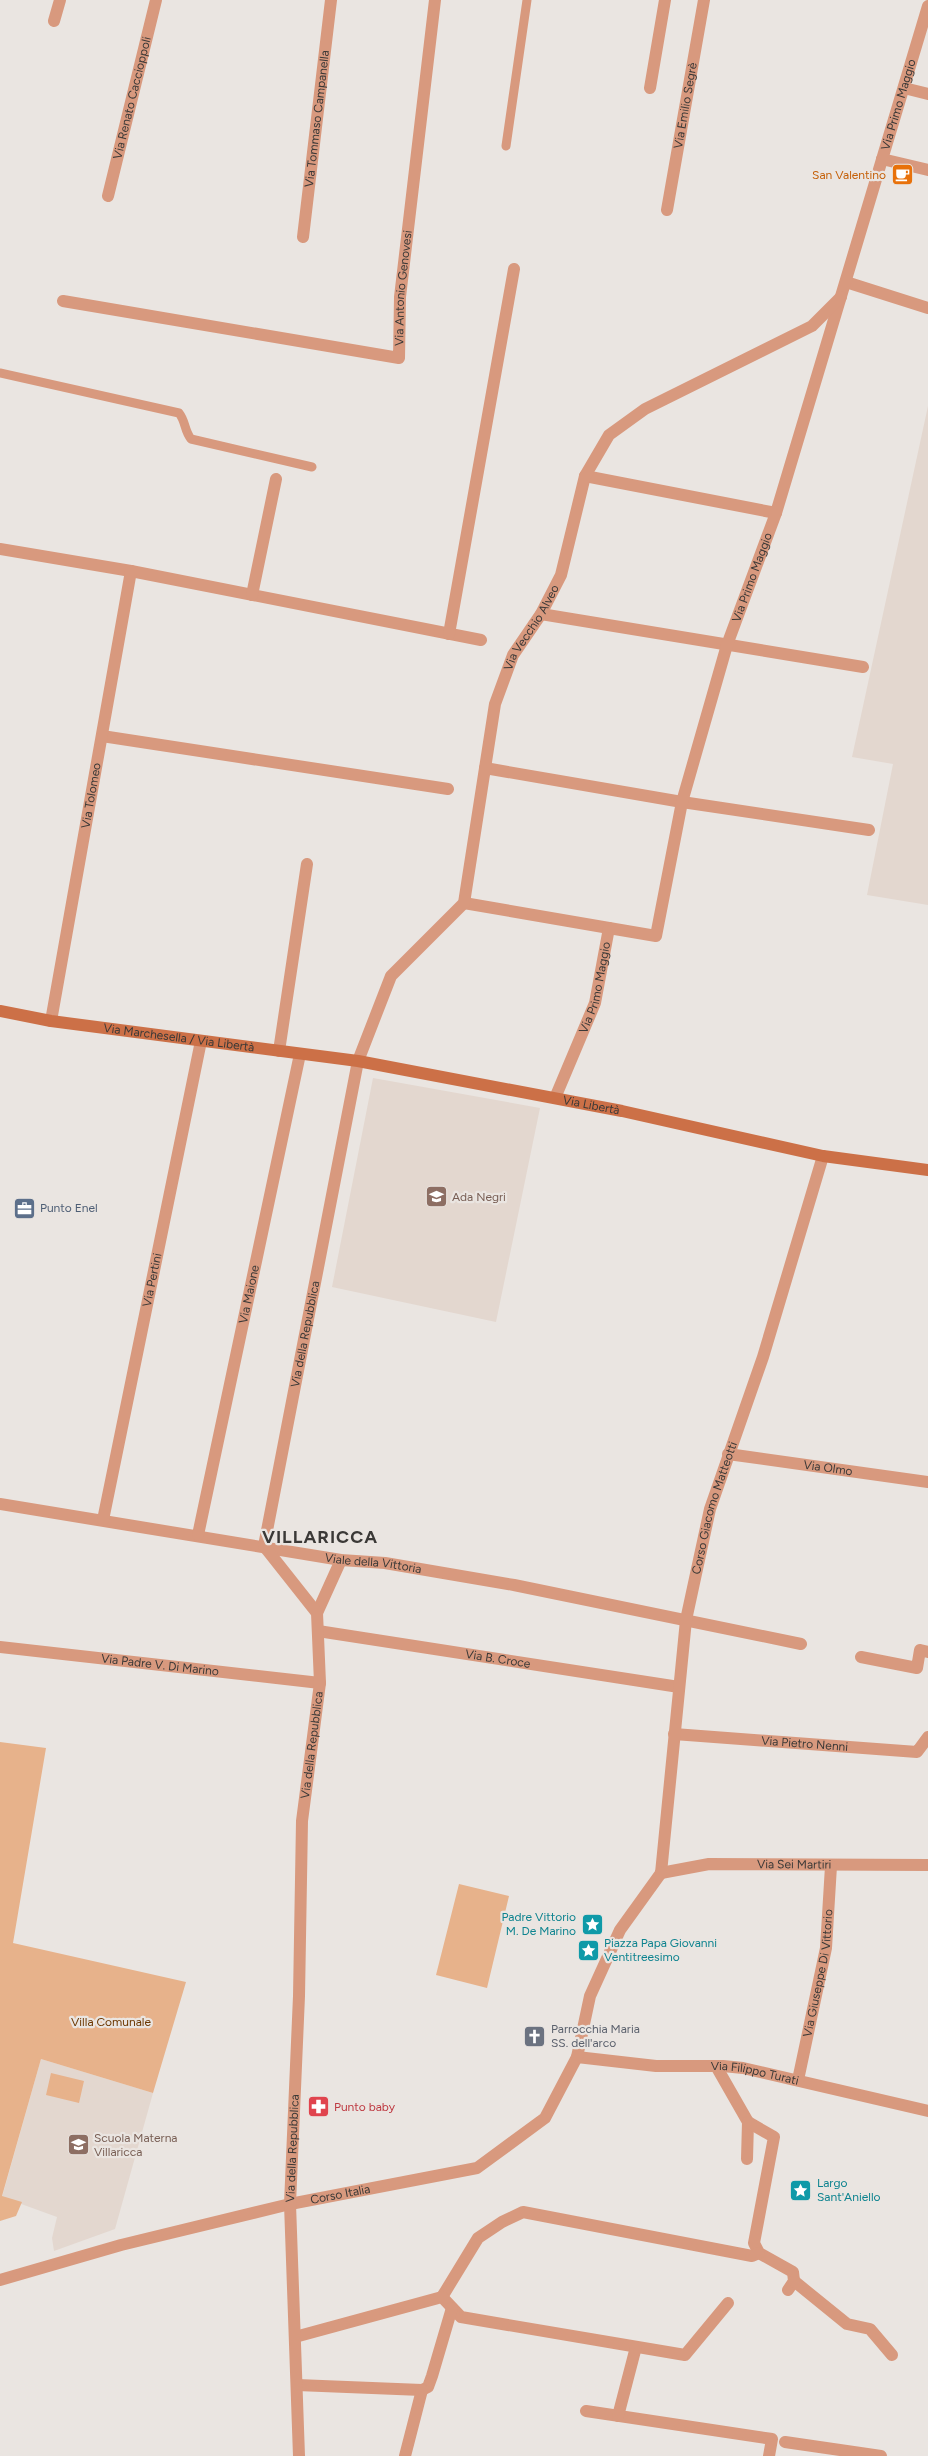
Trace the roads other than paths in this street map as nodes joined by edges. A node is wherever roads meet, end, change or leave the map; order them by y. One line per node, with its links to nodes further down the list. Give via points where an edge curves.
1 (60, 0): 9 (street)
2 (156, 0): 16 (street, Via Renato Caccioppoli)
3 (331, 0): 18 (street, Via Tommaso Campanella)
4 (434, 0): 22 (street, Via Antonio Genovesi, via 400,298 399,358)
5 (527, 0): 13 (lane)
6 (665, 0): 10 (street)
7 (704, 0): 17 (street, Via Emilio Segrè)
8 (928, 6): 11 (street, Via Primo Maggio)
9 (54, 21)
10 (650, 88)
11 (904, 88): 12 (street); 14 (street, Via Primo Maggio)
12 (928, 94)
13 (506, 146)
14 (882, 159): 15 (street); 20 (street, Via Primo Maggio)
15 (928, 170)
16 (108, 196)
17 (667, 210)
18 (303, 237)
19 (514, 269): 33 (street)
20 (846, 282): 21 (street, Via Primo Maggio); 23 (street)
21 (841, 297): 26 (street, Via Vecchio Alveo, via 812,326 645,409 609,435); 28 (street, Via Primo Maggio)
22 (63, 300)
23 (928, 308)
24 (0, 373): 25 (lane, via 179,413 184,420 184,431 191,439)
25 (312, 467)
26 (585, 476): 28 (street); 32 (street, Via Vecchio Alveo, via 561,575)
27 (276, 479): 31 (street)
28 (776, 513): 35 (street, Via Primo Maggio)
29 (0, 549): 30 (street)
30 (131, 571): 31 (street); 37 (street, Via Tolomeo)
31 (252, 595): 33 (street)
32 (541, 614): 35 (street); 38 (street, Via Vecchio Alveo, via 513,655 495,704)
33 (449, 634): 34 (street)
34 (481, 640)
35 (727, 644): 36 (street); 40 (street, Via Primo Maggio)
36 (863, 667)
37 (102, 736): 39 (street); 46 (street, Via Tolomeo)
38 (485, 768): 40 (street); 43 (street, Via Vecchio Alveo)
39 (448, 789)
40 (682, 802): 41 (street); 44 (street, Via Primo Maggio, via 656,936)
41 (869, 830)
42 (307, 864): 48 (street)
43 (464, 903): 44 (street); 50 (street, via 391,976)
44 (609, 928): 51 (street, Via Primo Maggio, via 595,1003)
45 (0, 1011): 46 (street, Via Marchesella / Via Libertà)
46 (51, 1020): 47 (street, Via Marchesella / Via Libertà)
47 (201, 1041): 48 (street, Via Marchesella / Via Libertà); 57 (street, Via Pertini)
48 (278, 1051): 49 (street, Via Marchesella / Via Libertà)
49 (300, 1054): 50 (street, Via Marchesella / Via Libertà); 58 (street, Via Maione)
50 (358, 1061): 51 (street, Via Libertà); 59 (street, Via della Repubblica)
51 (555, 1098): 52 (street, Via Libertà)
52 (823, 1156): 53 (street, Via Libertà); 54 (street, Corso Giacomo Matteotti, via 763,1357)
53 (928, 1170)
54 (728, 1454): 55 (street, Via Olmo); 62 (street, Corso Giacomo Matteotti, via 710,1509)
55 (928, 1482)
56 (0, 1504): 57 (street, Viale della Vittoria)
57 (103, 1520): 58 (street, Viale della Vittoria)
58 (198, 1536): 59 (street, Viale della Vittoria)
59 (264, 1546): 60 (street, Viale della Vittoria); 61 (street)
60 (341, 1560): 61 (street); 62 (street, Viale della Vittoria, via 385,1563 514,1584)
61 (317, 1613): 63 (street, Via della Repubblica)
62 (686, 1620): 64 (street, Viale della Vittoria); 69 (street, Corso Giacomo Matteotti)
63 (318, 1631): 68 (street, Via della Repubblica); 69 (street, Via B. Croce)
64 (802, 1644)
65 (0, 1647): 68 (street, Via Padre V. Di Marino)
66 (928, 1652): 67 (street, via 920,1650 917,1668)
67 (861, 1657)
68 (320, 1683): 81 (street, Via della Repubblica, via 302,1821)
69 (679, 1687): 70 (street, Corso Giacomo Matteotti)
70 (674, 1734): 71 (street, Via Pietro Nenni, via 917,1752); 74 (street, Corso Giacomo Matteotti)
71 (928, 1737)
72 (928, 1865): 73 (street, Via Sei Martiri)
73 (831, 1866): 74 (street, Via Sei Martiri, via 709,1864); 77 (street, Via Giuseppe Di Vittorio, via 826,1948)
74 (661, 1873): 75 (street, Corso Italia, via 620,1930 590,1996)
75 (577, 2057): 76 (street, Via Filippo Turati, via 656,2066); 81 (street, Corso Italia, via 545,2118 477,2168)
76 (716, 2066): 77 (street, Via Filippo Turati, via 743,2068); 79 (street)
77 (798, 2080): 78 (street, Via Filippo Turati)
78 (928, 2111)
79 (748, 2122): 80 (street); 82 (street, via 774,2137 754,2243)
80 (747, 2159)
81 (290, 2204): 83 (street, Corso Italia, via 121,2245); 87 (street, Via della Repubblica)
82 (759, 2252): 84 (street, via 752,2256 523,2212 478,2238); 89 (street, via 793,2272 791,2286 847,2324 870,2329)
83 (0, 2280)
84 (442, 2297): 86 (street); 87 (street)
85 (728, 2304): 88 (street, via 685,2355)
86 (452, 2308): 88 (street, via 461,2317); 91 (street, via 428,2387)
87 (295, 2337): 90 (street, Via della Repubblica)
88 (636, 2347): 93 (street)
89 (892, 2355)
90 (297, 2385): 91 (street); 95 (street, Via della Repubblica)
91 (422, 2390): 96 (street)
92 (586, 2411): 93 (street)
93 (618, 2416): 97 (street, via 772,2439)
94 (785, 2442): 98 (street)
95 (299, 2456)
96 (405, 2456)
97 (769, 2456)
98 (881, 2456)

